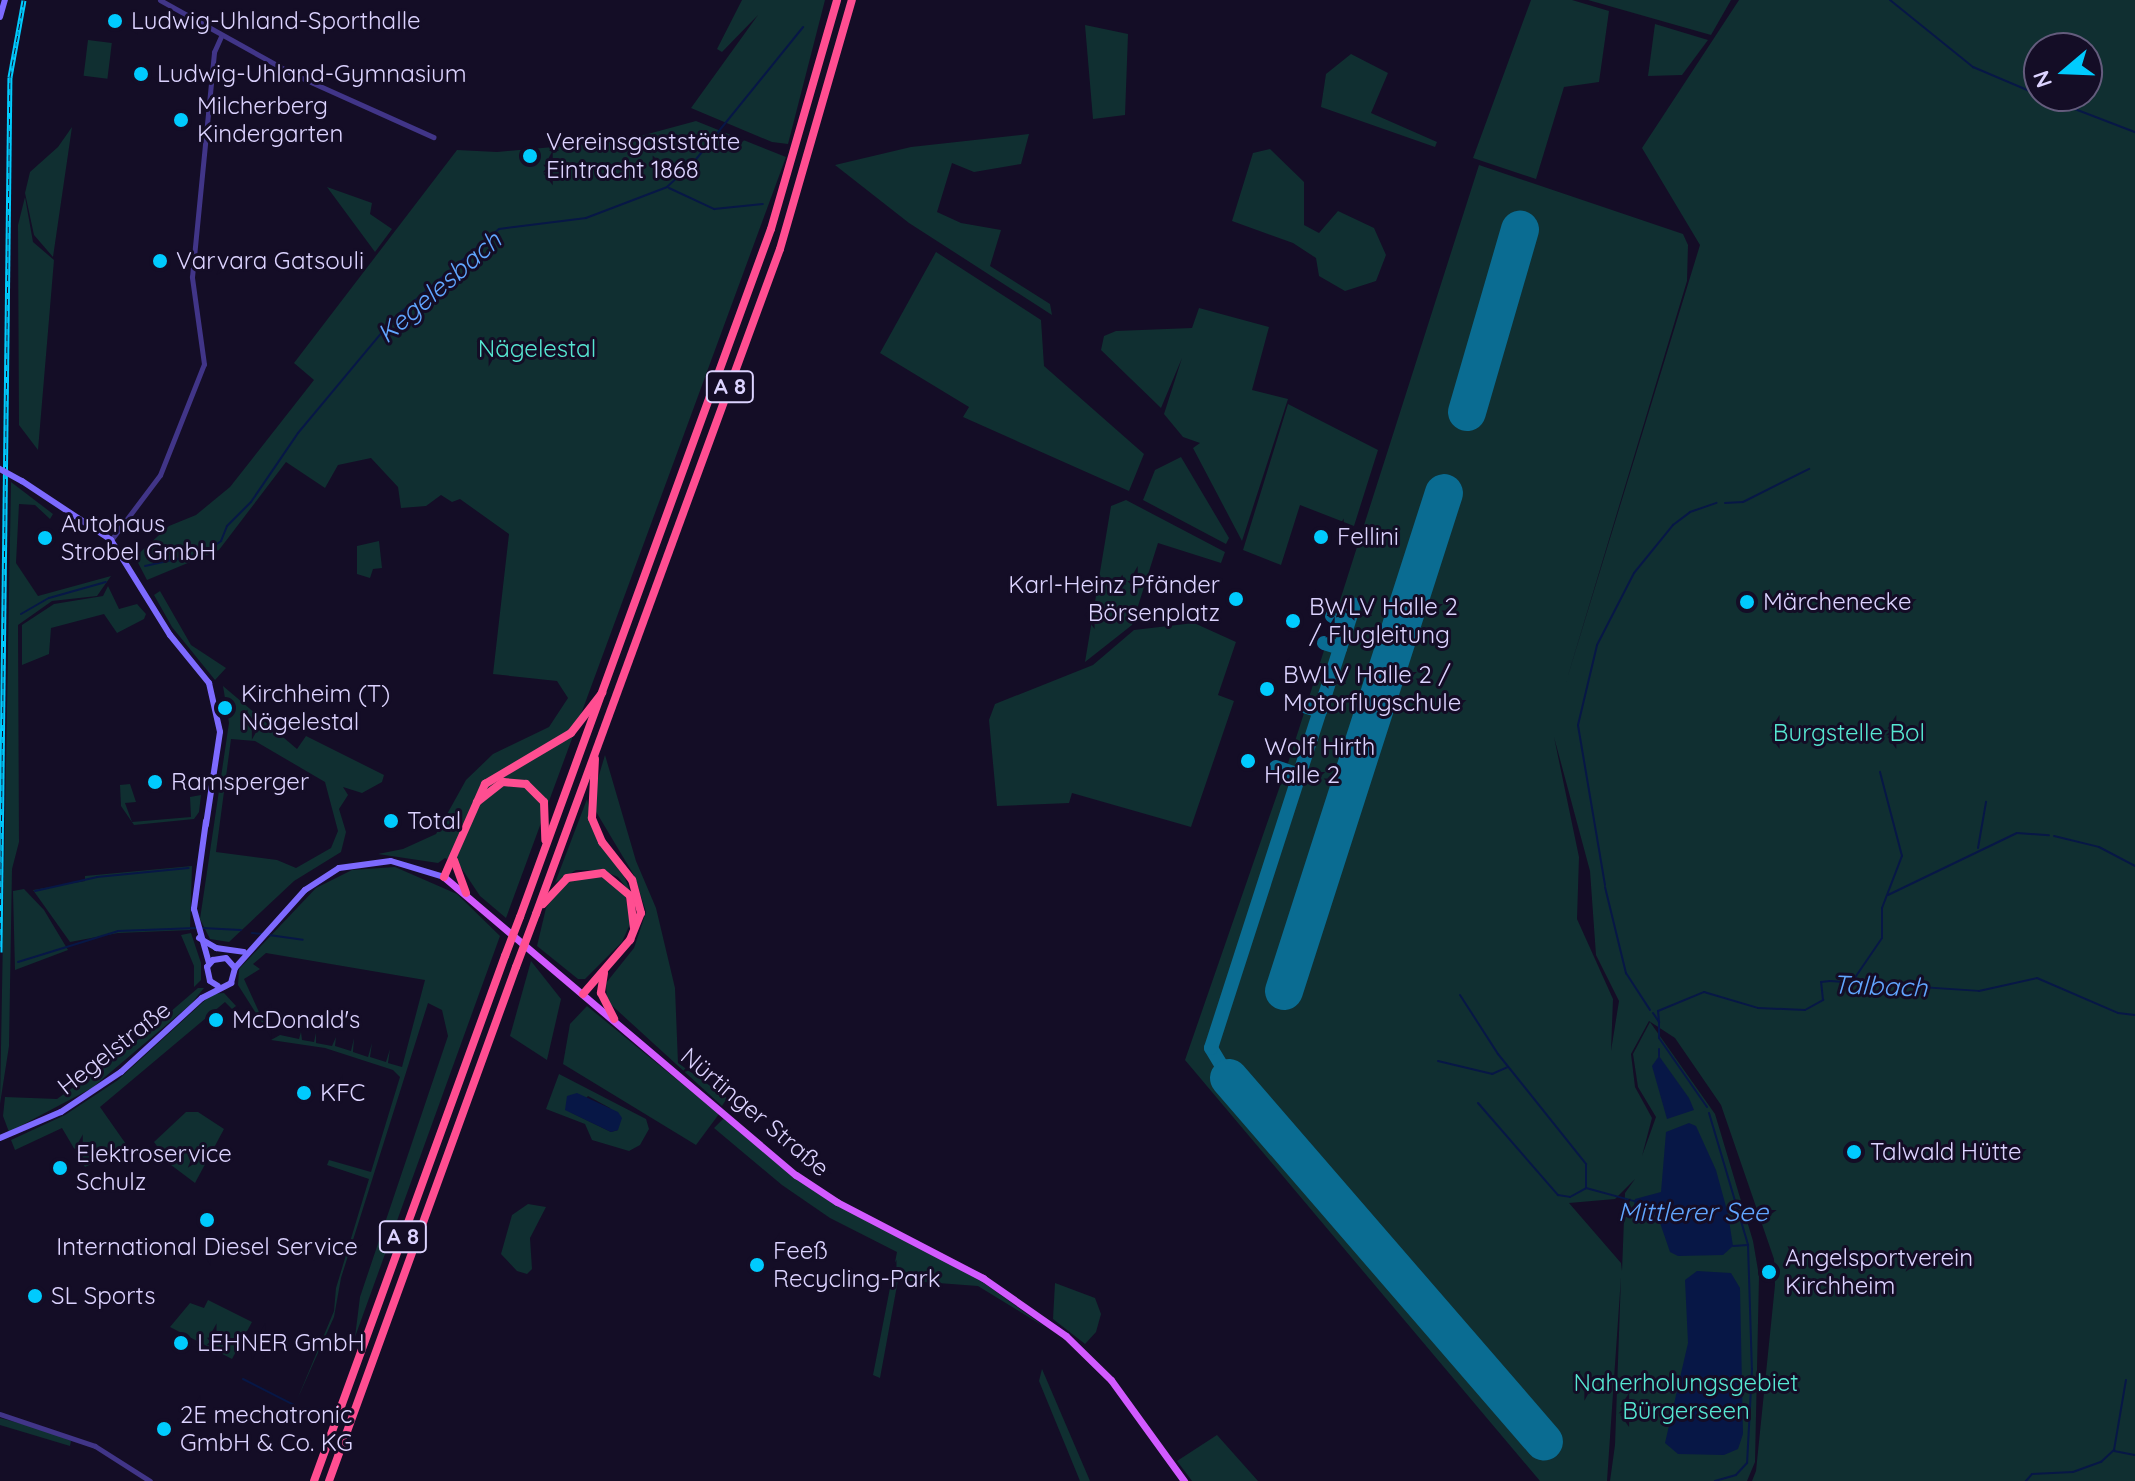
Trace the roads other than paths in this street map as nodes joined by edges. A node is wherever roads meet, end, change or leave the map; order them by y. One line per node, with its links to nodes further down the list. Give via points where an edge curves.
1 (5, 0): 5 (main road)
2 (160, 0): 6 (street)
3 (837, 0): 10 (highway, A 8, via 790,169)
4 (852, 0): 11 (highway, A 8, via 803,174)
5 (0, 17)
6 (221, 36): 7 (street); 9 (street, via 214,52 192,277 204,364 160,475)
7 (433, 137)
8 (0, 469): 9 (main road, bridge)
9 (111, 540): 18 (main road, via 216,699 220,732 194,919)
10 (602, 693): 12 (highway, via 571,733 496,773); 13 (highway, A 8)
11 (595, 754): 17 (highway, A 8); 19 (highway, via 592,818 640,904 639,923)
12 (474, 806): 13 (highway, via 503,782 533,788 547,810); 14 (highway)
13 (543, 854): 34 (highway, A 8, bridge)
14 (454, 858): 15 (highway); 16 (highway)
15 (444, 877): 16 (main road, Nürtinger Straße); 20 (main road, Nürtinger Straße, via 417,866 358,864 324,876)
16 (466, 893): 28 (main road, Nürtinger Straße)
17 (536, 914): 19 (highway, via 567,878 603,873 630,896 635,912); 35 (highway, A 8, bridge)
18 (199, 938): 20 (main road, via 227,951); 21 (main road); 23 (main road)
19 (630, 940): 25 (highway)
20 (249, 949): 22 (main road); 24 (main road)
21 (217, 958): 22 (main road); 23 (main road)
22 (229, 960): 24 (main road)
23 (209, 963): 26 (main road)
24 (235, 968): 27 (main road, via 231,983)
25 (605, 972): 28 (highway); 30 (highway, via 601,993)
26 (210, 981): 27 (main road); 29 (main road, Hegelstraße)
27 (218, 986): 29 (main road, Hegelstraße)
28 (583, 994): 30 (main road, Nürtinger Straße)
29 (202, 998): 31 (main road, Hegelstraße, via 97,1090)
30 (614, 1019): 36 (main road, Nürtinger Straße, via 816,1190 983,1278 1075,1343 1111,1380)
31 (0, 1138)
32 (0, 1414): 33 (street, via 95,1446)
33 (150, 1481)
34 (314, 1481)
35 (329, 1481)
36 (1184, 1481)

